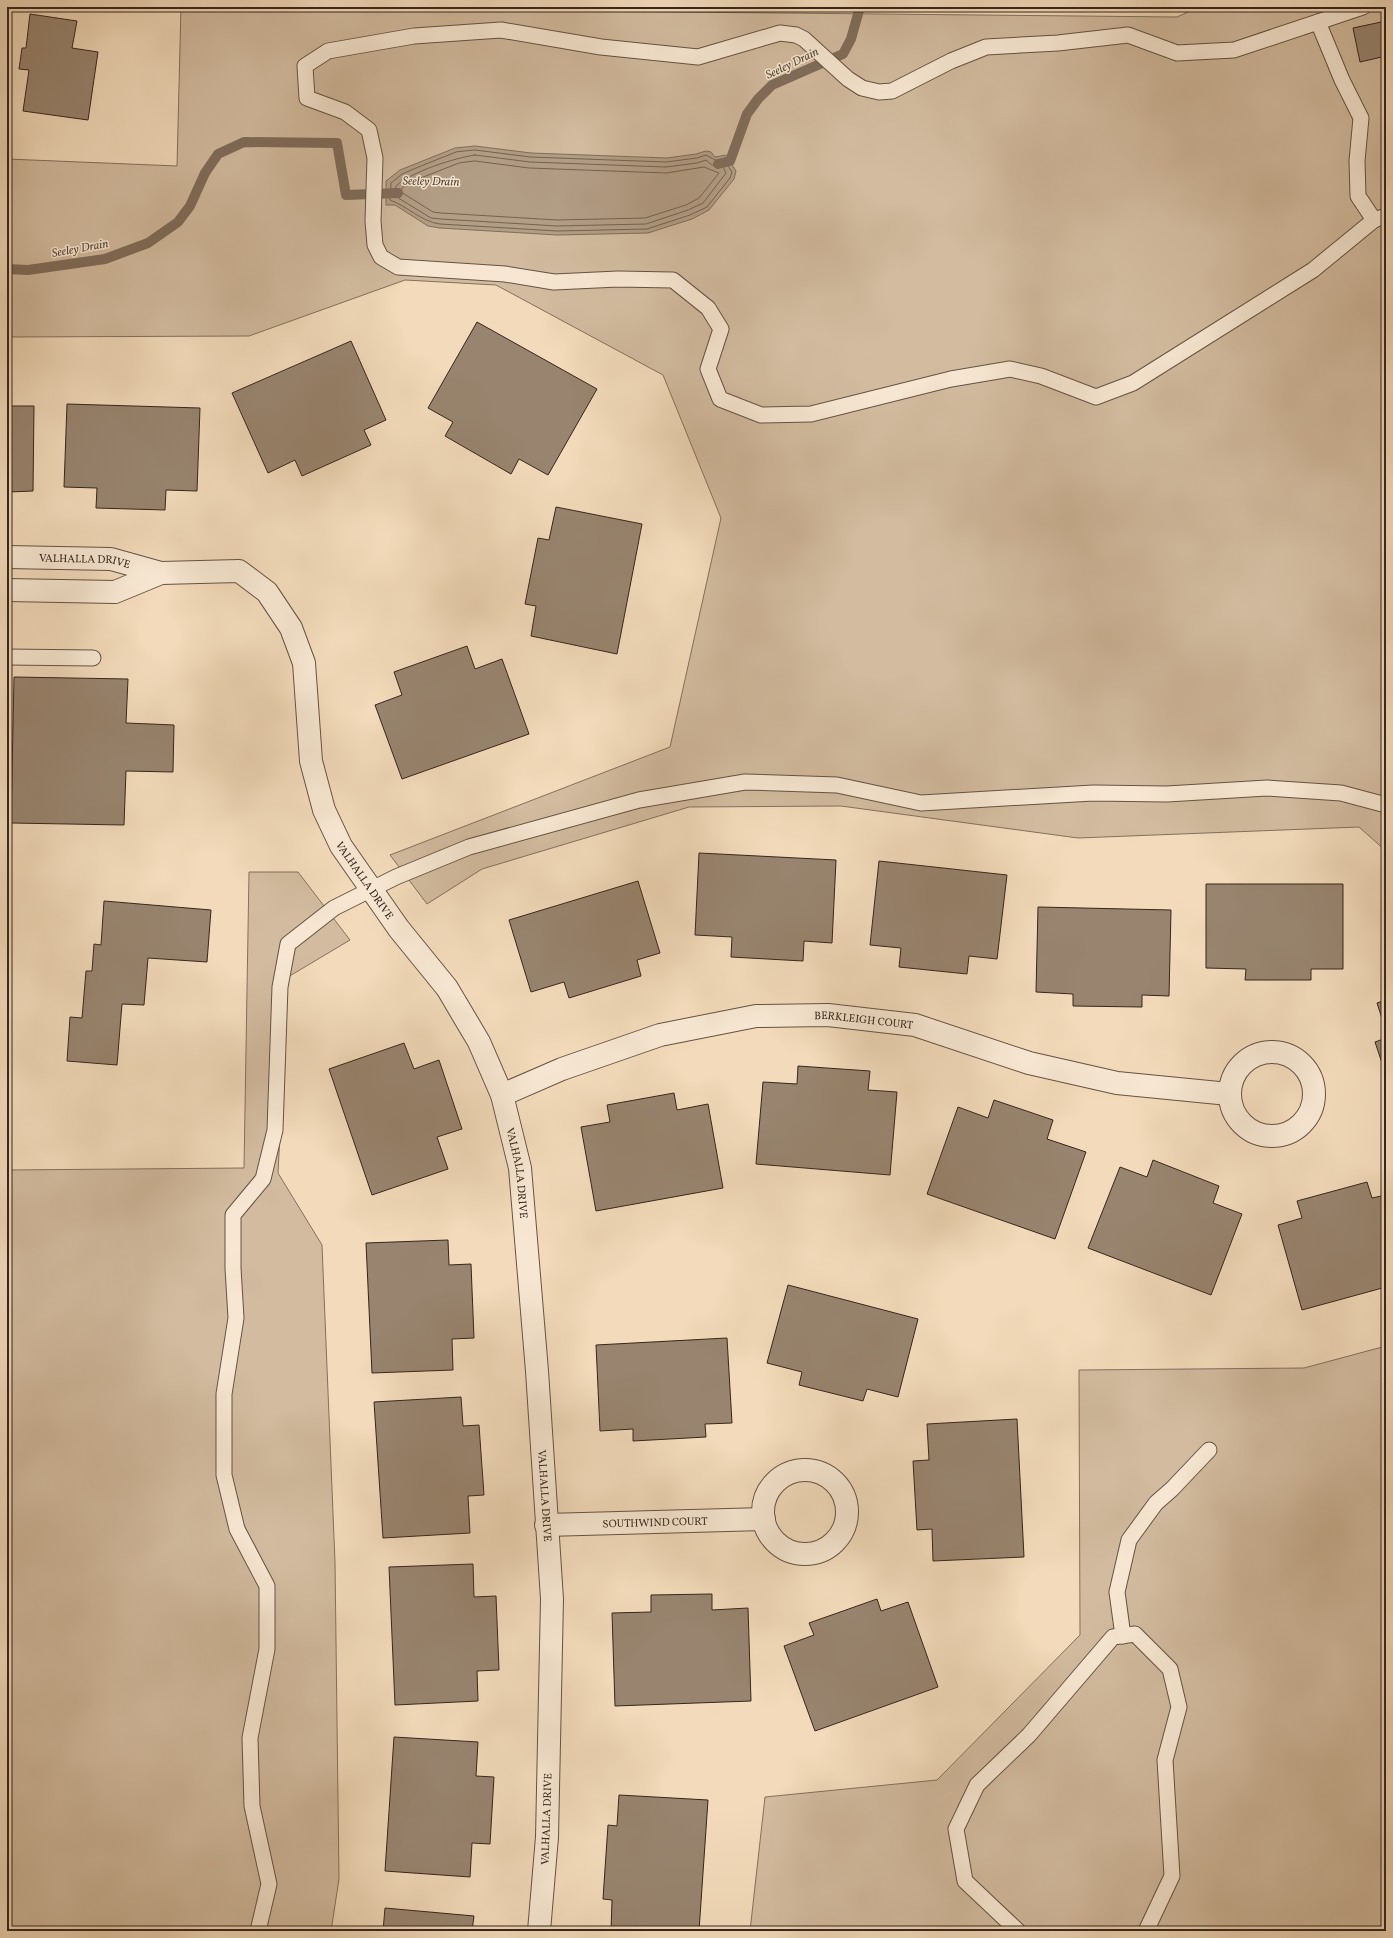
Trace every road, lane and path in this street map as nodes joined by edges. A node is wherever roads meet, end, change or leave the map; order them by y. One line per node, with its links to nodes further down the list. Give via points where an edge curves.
1 (1363, 7): 2 (lane)
2 (1318, 22): 3 (lane, via 1361,118 1357,161 1358,196); 3 (lane, via 1234,50 1177,53 1128,35 1058,43 986,47 951,61 892,91 879,92 862,88 848,79 804,39 780,33 698,57 602,47 501,30 414,36 328,51 305,66 308,98 345,112 369,130 375,158 375,245 381,257 398,267 505,274 554,282 673,280 708,308 721,329 708,369 720,399 761,415 811,414 950,379 1010,369 1040,376 1096,397 1133,383 1313,270)
3 (1380, 218)
4 (7, 557): 5 (street, VALHALLA DRIVE, via 111,559)
5 (161, 573): 6 (street, VALHALLA DRIVE, via 115,592); 10 (street, VALHALLA DRIVE, via 239,571 267,592 291,628 304,663 311,761 324,810 341,846)
6 (7, 590)
7 (7, 657): 8 (lane)
8 (93, 658)
9 (1386, 805): 10 (lane, via 1341,793 1267,788 1166,794 1093,793 921,803 837,785 745,782 639,800 469,847)
10 (370, 890): 12 (street, VALHALLA DRIVE, via 447,988 479,1042); 17 (lane, via 334,908 288,944 280,986 275,1130 263,1179 233,1215 236,1318 224,1394 224,1475 237,1529 267,1586 267,1649 250,1738 252,1806 269,1884)
11 (1229, 1094): 12 (street, BERKLEIGH COURT, via 1117,1083 1029,1063 915,1025 820,1015 756,1016 660,1035 562,1069)
12 (502, 1095): 15 (street, VALHALLA DRIVE, via 520,1168 537,1371)
13 (1209, 1450): 16 (lane, via 1156,1503 1129,1540 1117,1592)
14 (764, 1519): 15 (street, SOUTHWIND COURT)
15 (546, 1525): 18 (street, VALHALLA DRIVE, via 552,1599 547,1837)
16 (1123, 1636): 19 (lane, via 1113,1637 1029,1734 977,1785 956,1830 965,1881); 20 (lane, via 1135,1634 1170,1669 1179,1707 1164,1760 1172,1876)
17 (258, 1931)
18 (538, 1931)
19 (1018, 1931)
20 (1146, 1931)

